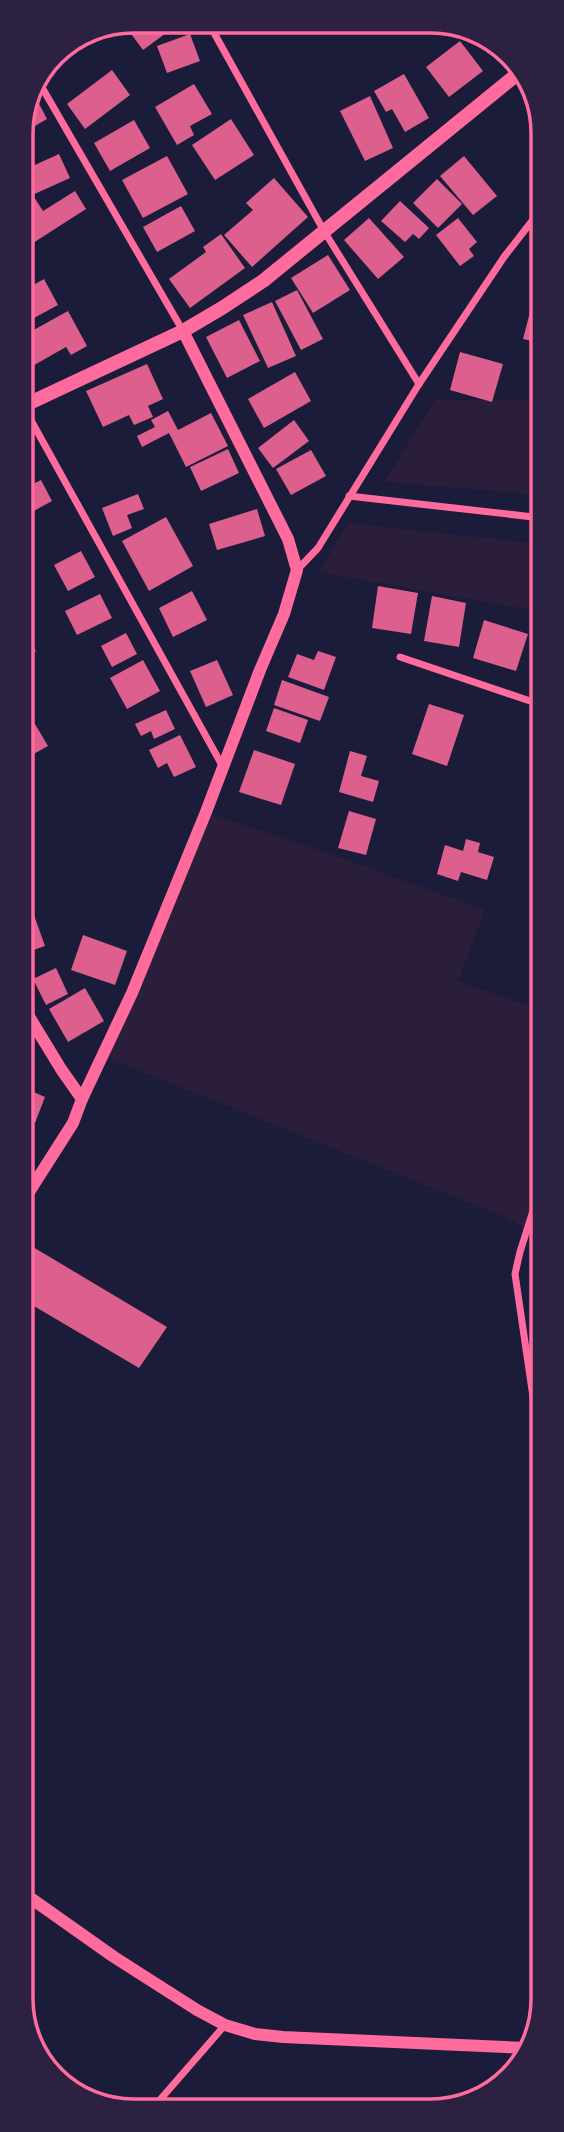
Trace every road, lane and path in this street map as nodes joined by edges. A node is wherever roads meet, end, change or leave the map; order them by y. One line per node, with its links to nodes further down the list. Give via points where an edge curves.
1 (214, 33): 5 (street)
2 (514, 77): 5 (main road)
3 (43, 90): 6 (street)
4 (531, 222): 7 (street)
5 (324, 231): 6 (main road, via 262,281); 7 (street)
6 (183, 331): 8 (main road); 12 (street, via 288,539)
7 (419, 384): 10 (street)
8 (33, 401)
9 (33, 426): 15 (street)
10 (349, 496): 11 (street); 12 (street, via 318,548)
11 (531, 517)
12 (297, 570): 15 (street)
13 (400, 657): 14 (street)
14 (531, 701)
15 (223, 767): 17 (street, via 132,993)
16 (33, 1023): 17 (street)
17 (82, 1099): 18 (street, via 69,1131)
18 (33, 1186)
19 (531, 1217): 20 (street, via 515,1274)
20 (531, 1387)
21 (33, 1900): 22 (street, via 134,1971)
22 (225, 2025): 23 (street, via 256,2034 294,2037); 24 (street)
23 (518, 2048)
24 (161, 2099)

